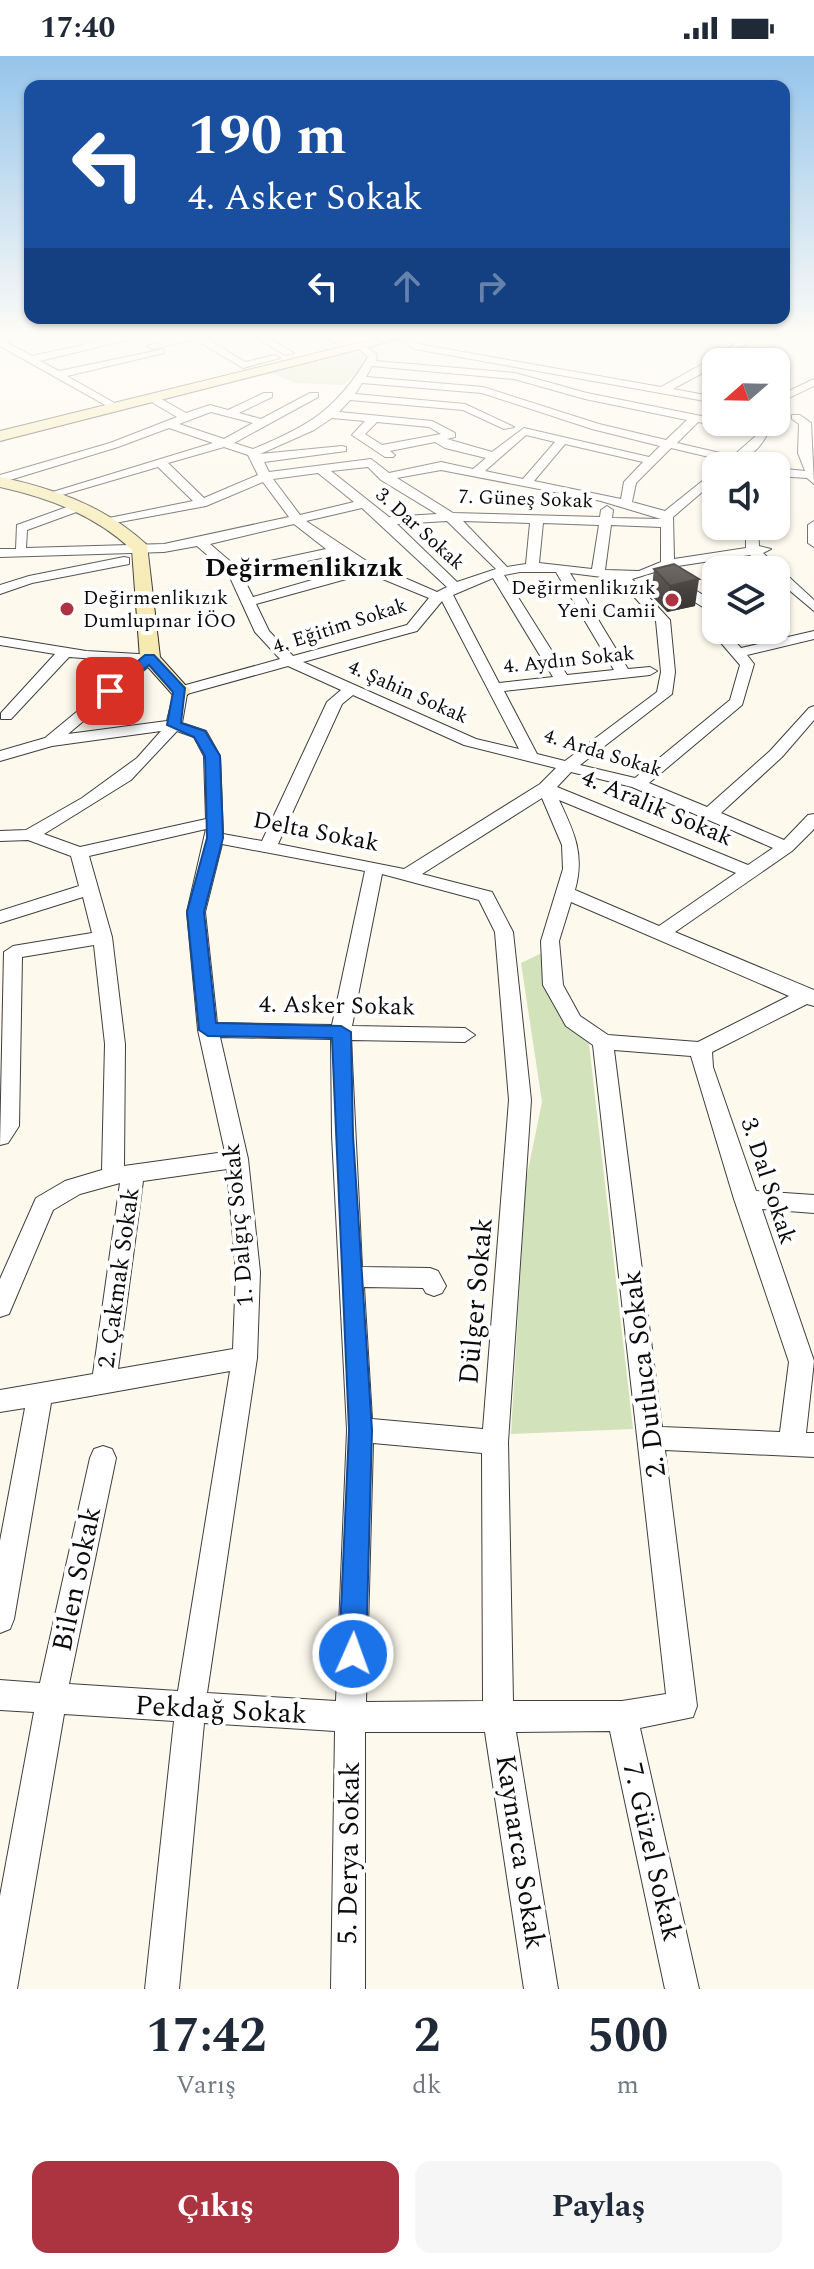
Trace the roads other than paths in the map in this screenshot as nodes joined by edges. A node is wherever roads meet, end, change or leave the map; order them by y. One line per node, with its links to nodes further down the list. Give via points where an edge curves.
1 (38, 426): 13 (street)
2 (168, 426): 34 (street)
3 (175, 426): 17 (street)
4 (258, 426): 17 (street)
5 (315, 426): 23 (street)
6 (367, 426): 20 (street, via 358,435)
7 (434, 426): 15 (street)
8 (557, 426): 12 (street)
9 (598, 426): 18 (street)
10 (687, 426): 18 (street)
11 (805, 426): 33 (street, via 804,453)
12 (543, 435): 16 (street); 24 (street, via 524,431)
13 (0, 436)
14 (763, 436): 21 (street)
15 (444, 437): 20 (street); 24 (street, via 449,446)
16 (561, 441): 25 (street); 35 (street)
17 (225, 443): 23 (street); 27 (street)
18 (671, 444): 22 (street); 25 (street)
19 (342, 449): 23 (street)
20 (386, 452): 26 (street)
21 (746, 452)
22 (702, 454)
23 (254, 456): 31 (street)
24 (497, 457): 29 (street)
25 (653, 461): 41 (street, via 630,482)
26 (371, 463): 28 (street); 32 (street)
27 (162, 464): 37 (street); 39 (street)
28 (320, 469): 31 (street); 40 (street, 3. Dar Sokak)
29 (474, 474): 32 (street, via 441,466); 35 (street)
30 (790, 474): 33 (street)
31 (265, 476): 39 (street, via 240,492); 46 (street)
32 (385, 477): 44 (street)
33 (813, 477)
34 (3, 483): 37 (street)
35 (526, 483): 41 (street)
36 (702, 487): 47 (street)
37 (52, 494): 42 (street)
38 (546, 502): 45 (street)
39 (202, 503): 49 (street)
40 (362, 504): 46 (street); 48 (street, 3. Dar Sokak)
41 (626, 504): 47 (street)
42 (78, 507): 49 (street); 55 (street, via 21,528)
43 (608, 516): 45 (street, 7. Güneş Sokak); 47 (street, 7. Güneş Sokak); 67 (street)
44 (449, 517): 45 (street, 7. Güneş Sokak); 48 (street, 7. Güneş Sokak); 66 (street, via 489,550)
45 (542, 519): 61 (street)
46 (297, 520): 52 (street); 58 (street)
47 (666, 520): 63 (street)
48 (386, 521): 73 (street, 3. Dar Sokak)
49 (108, 522): 56 (street)
50 (814, 525): 53 (street)
51 (756, 540): 57 (street)
52 (200, 542): 56 (street); 65 (street, 4. Şahin Sokak)
53 (813, 542)
54 (0, 546): 55 (street)
55 (21, 546): 56 (street)
56 (138, 550): 59 (street); 70 (street, via 113,562); 82 (street)
57 (759, 550): 60 (street); 63 (street, 4. Eğitim Sokak)
58 (334, 551): 64 (street); 65 (street)
59 (0, 553)
60 (764, 556)
61 (532, 567): 62 (street, 4. Eğitim Sokak); 66 (street, 4. Eğitim Sokak)
62 (560, 568): 67 (street, 4. Eğitim Sokak); 85 (street)
63 (662, 568): 68 (street, 4. Eğitim Sokak); 74 (street)
64 (366, 569): 73 (street); 75 (street)
65 (235, 573): 75 (street, 4. Şahin Sokak)
66 (500, 573): 73 (street, 4. Eğitim Sokak); 87 (street)
67 (598, 574): 68 (street, 4. Eğitim Sokak)
68 (622, 576): 98 (street, Delta Sokak, via 663,620 668,672 664,694)
69 (790, 585): 71 (street)
70 (4, 587)
71 (797, 591): 72 (street); 76 (street)
72 (790, 592)
73 (447, 593): 83 (street, 4. Eğitim Sokak, via 412,628); 89 (street, 4. Arda Sokak)
74 (702, 597)
75 (246, 603): 83 (street, 4. Şahin Sokak, via 268,644)
76 (814, 607)
77 (814, 635): 81 (street)
78 (0, 641): 80 (street)
79 (730, 644): 81 (street)
80 (65, 652): 82 (street); 94 (street)
81 (737, 653): 88 (street, via 747,664)
82 (150, 658): 91 (street); 95 (street)
83 (293, 663): 90 (street, 4. Şahin Sokak); 91 (street, 4. Eğitim Sokak)
84 (650, 671): 85 (street, 4. Aydın Sokak)
85 (624, 674): 87 (street, 4. Aydın Sokak)
86 (726, 679): 88 (street)
87 (562, 680): 89 (street, 4. Aydın Sokak)
88 (744, 682): 99 (street, via 737,702)
89 (492, 688): 97 (street, 4. Arda Sokak)
90 (352, 689): 97 (street, 4. Şahin Sokak, via 470,742); 106 (street, via 335,702)
91 (180, 691): 93 (street)
92 (814, 711): 101 (street)
93 (174, 725): 95 (street); 103 (street, 1. Dalgıç Sokak, via 200,734 212,756); 104 (street, via 103,795)
94 (13, 727): 95 (street); 96 (street)
95 (50, 741)
96 (0, 756)
97 (532, 759): 98 (street, 4. Arda Sokak)
98 (568, 766): 99 (street, 4. Arda Sokak); 100 (street, Delta Sokak)
99 (638, 784): 101 (street, 4. Arda Sokak)
100 (546, 788): 110 (street, 4. Aralık Sokak); 111 (street, Delta Sokak); 113 (street, via 571,845 572,869)
101 (711, 813): 107 (street, 4. Arda Sokak)
102 (814, 819): 107 (street)
103 (214, 830): 106 (street, Delta Sokak); 108 (street); 119 (street, 1. Dalgıç Sokak, via 196,912)
104 (30, 835): 105 (street); 108 (street)
105 (0, 836)
106 (269, 846): 109 (street, Delta Sokak)
107 (786, 847): 110 (street)
108 (79, 853): 112 (street, 2. Çakmak Sokak)
109 (375, 867): 111 (street, Delta Sokak); 120 (street, 5. Derya Sokak)
110 (749, 872): 116 (street)
111 (407, 875): 114 (street, Delta Sokak)
112 (89, 889): 115 (street); 117 (street, 2. Çakmak Sokak)
113 (564, 892): 116 (street); 122 (street, via 550,941 553,985 573,1021)
114 (486, 896): 139 (street, Dülger Sokak, via 504,932 520,1100)
115 (0, 917)
116 (661, 933): 118 (street)
117 (103, 937): 124 (street, via 13,952 8,1126); 126 (street, 2. Çakmak Sokak)
118 (810, 997): 123 (street)
119 (208, 1030): 120 (street, 4. Asker Sokak); 125 (street, 1. Dalgıç Sokak)
120 (341, 1032): 121 (street, 4. Asker Sokak); 129 (street, 5. Derya Sokak)
121 (465, 1035)
122 (603, 1042): 123 (street); 138 (street, 2. Dutluca Sokak)
123 (701, 1049): 127 (street, 3. Dal Sokak)
124 (0, 1137)
125 (237, 1159): 126 (street, 2. Çakmak Sokak); 132 (street, 1. Dalgıç Sokak, via 248,1272)
126 (123, 1174): 131 (street, 2. Çakmak Sokak, via 73,1187 44,1204); 134 (street, 2. Çakmak Sokak)
127 (745, 1199): 128 (street); 133 (street, 3. Dal Sokak)
128 (814, 1204)
129 (353, 1277): 130 (street); 137 (street, 5. Derya Sokak)
130 (433, 1279)
131 (2, 1297)
132 (245, 1358): 134 (street); 146 (street, 1. Dalgıç Sokak)
133 (808, 1362): 140 (street, 3. Dal Sokak)
134 (104, 1383): 135 (street)
135 (40, 1394): 136 (street); 142 (street)
136 (0, 1401)
137 (360, 1430): 139 (street); 149 (street, 5. Derya Sokak)
138 (652, 1438): 140 (street); 145 (street, 2. Dutluca Sokak)
139 (495, 1442): 147 (street, Dülger Sokak)
140 (803, 1444)
141 (103, 1458): 144 (street, Bilen Sokak)
142 (0, 1619)
143 (0, 1695): 144 (street, Pekdağ Sokak)
144 (51, 1700): 146 (street, Pekdağ Sokak); 150 (street, Bilen Sokak)
145 (682, 1706): 148 (street, Pekdağ Sokak)
146 (190, 1709): 149 (street, Pekdağ Sokak); 151 (street, 1. Dalgıç Sokak)
147 (498, 1715): 148 (street, Pekdağ Sokak); 149 (street, Pekdağ Sokak); 153 (street, Kaynarca Sokak)
148 (622, 1716): 154 (street, 7. Güzel Sokak)
149 (350, 1717): 152 (street, 5. Derya Sokak)
150 (0, 1989)
151 (162, 1989)
152 (348, 1989)
153 (541, 1989)
154 (682, 1989)

